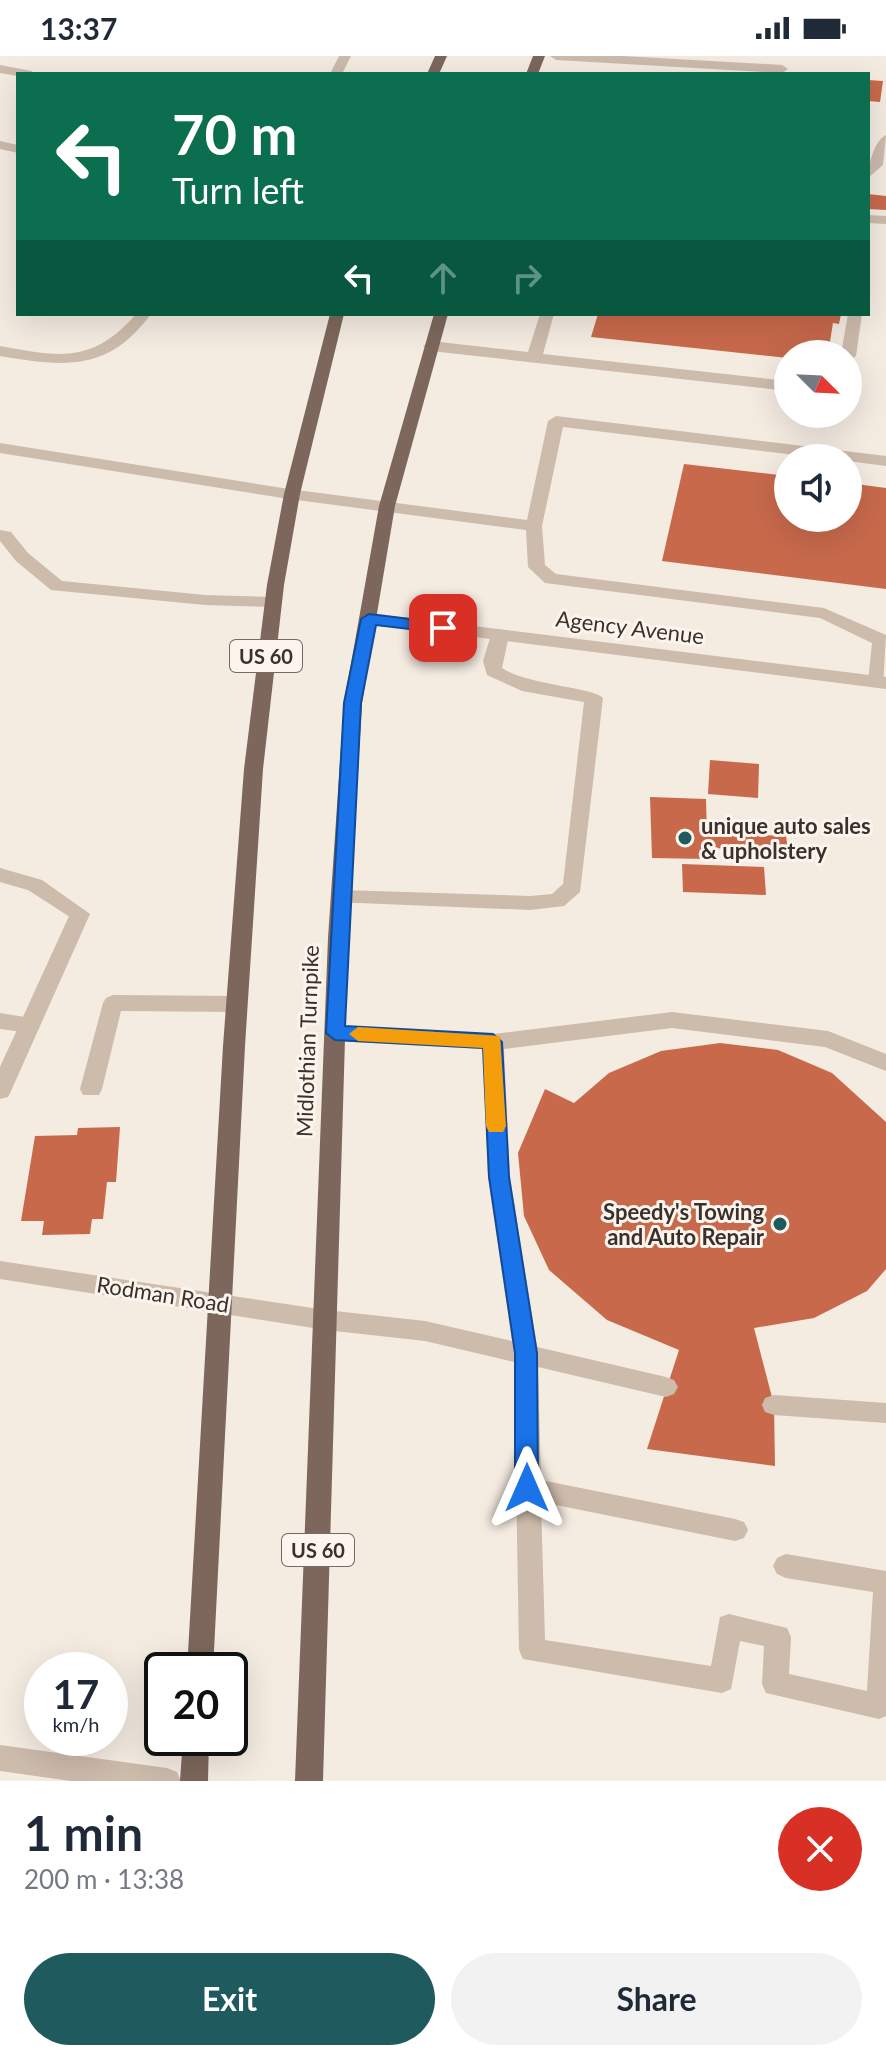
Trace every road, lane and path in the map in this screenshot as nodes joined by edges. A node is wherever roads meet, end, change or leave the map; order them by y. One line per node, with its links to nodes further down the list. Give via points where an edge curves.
1 (556, 56): 2 (street)
2 (782, 69)
3 (886, 139): 4 (street)
4 (870, 172)
5 (142, 316): 12 (street, via 107,348 81,360)
6 (336, 316): 17 (main road, US 60)
7 (440, 316): 11 (main road, Midlothian Turnpike / US 60)
8 (546, 316): 13 (street)
9 (855, 316): 10 (street)
10 (851, 340)
11 (431, 346): 13 (street); 18 (main road, Midlothian Turnpike / US 60)
12 (0, 351)
13 (534, 358): 14 (street)
14 (774, 384)
15 (0, 448): 17 (street)
16 (886, 461): 19 (street, via 556,421)
17 (289, 494): 18 (street); 21 (main road, US 60)
18 (387, 506): 19 (street); 22 (main road, Midlothian Turnpike / US 60)
19 (534, 526): 24 (street, via 537,567 551,579 824,613 881,640)
20 (0, 535): 21 (street, via 57,586)
21 (273, 602): 27 (main road, US 60, via 249,819)
22 (369, 619): 23 (street, Agency Avenue); 26 (main road, Midlothian Turnpike / US 60, via 353,703)
23 (500, 635): 24 (street, Agency Avenue); 26 (street, via 493,671 505,680 594,698 573,887 557,901 530,903)
24 (882, 683)
25 (0, 875): 29 (street, via 35,885 80,914)
26 (341, 897): 30 (main road, Midlothian Turnpike / US 60)
27 (237, 1004): 33 (street, via 113,1003); 36 (main road, US 60)
28 (0, 1021): 29 (street)
29 (30, 1025): 34 (street)
30 (335, 1033): 31 (street); 37 (main road, Midlothian Turnpike / US 60)
31 (493, 1042): 32 (street, via 672,1020 828,1039); 38 (street, via 499,1177)
32 (886, 1063)
33 (91, 1089)
34 (0, 1091)
35 (0, 1270): 36 (street, Rodman Road)
36 (219, 1303): 37 (street, Rodman Road); 46 (main road, US 60)
37 (326, 1320): 38 (street, Rodman Road, via 425,1331); 51 (main road, Midlothian Turnpike / US 60)
38 (526, 1353): 39 (street, Rodman Road); 42 (street)
39 (666, 1387)
40 (774, 1405): 41 (street)
41 (886, 1413)
42 (527, 1488): 43 (street); 45 (street, via 532,1650 722,1680 729,1626 778,1637 775,1684 879,1706)
43 (735, 1530)
44 (786, 1566): 45 (street)
45 (886, 1584)
46 (201, 1652)
47 (195, 1756): 50 (main road)
48 (0, 1758): 49 (street)
49 (167, 1781)
50 (194, 1781)
51 (309, 1781)

